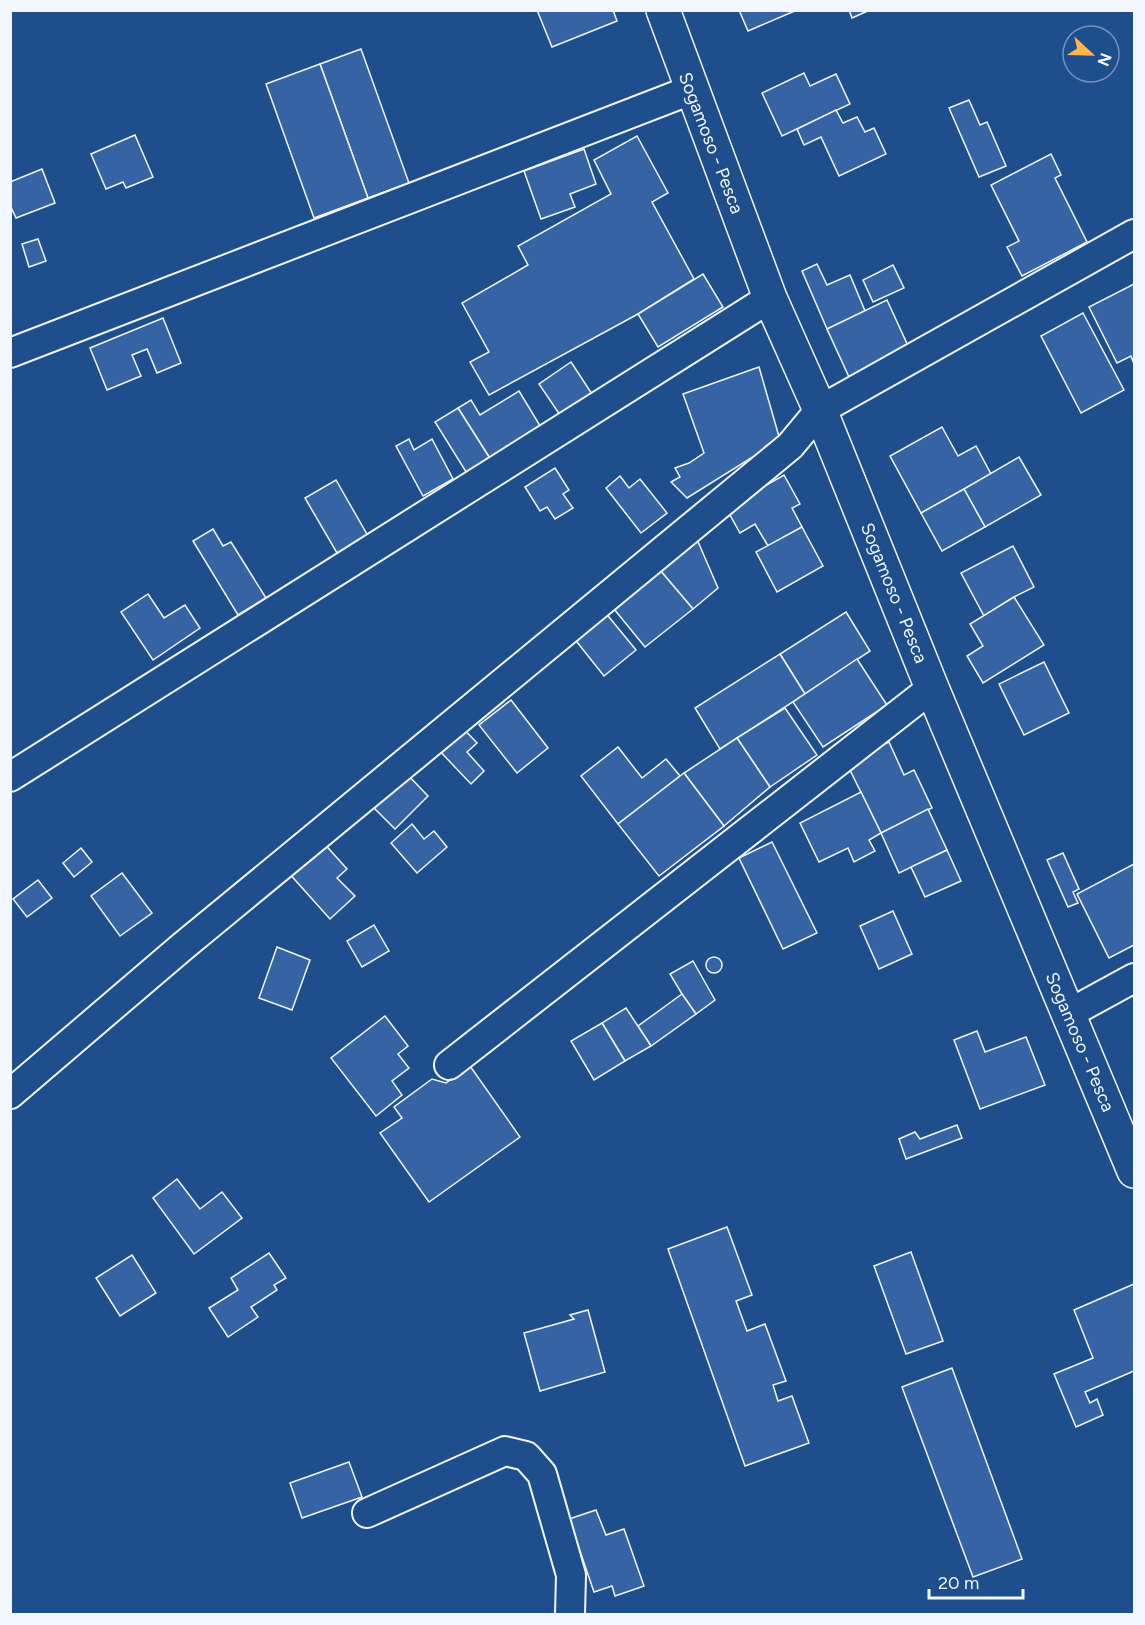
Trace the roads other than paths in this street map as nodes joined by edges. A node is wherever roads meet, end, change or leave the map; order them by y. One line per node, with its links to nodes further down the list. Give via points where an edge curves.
1 (663, 10): 2 (main road, Sogamoso - Pesca)
2 (691, 90): 4 (main road, Sogamoso - Pesca); 5 (street)
3 (1134, 234): 6 (street)
4 (770, 298): 6 (main road, Sogamoso - Pesca); 8 (street)
5 (10, 353)
6 (820, 410): 7 (main road, Sogamoso - Pesca); 12 (street, via 790,447 182,947)
7 (932, 688): 10 (main road, Sogamoso - Pesca); 11 (street)
8 (10, 777)
9 (1134, 978): 10 (street)
10 (1068, 1014): 13 (main road, Sogamoso - Pesca)
11 (449, 1065)
12 (10, 1094)
13 (1134, 1171)
14 (367, 1513): 15 (street, via 505,1451 526,1456 542,1474 571,1575)
15 (570, 1614)

